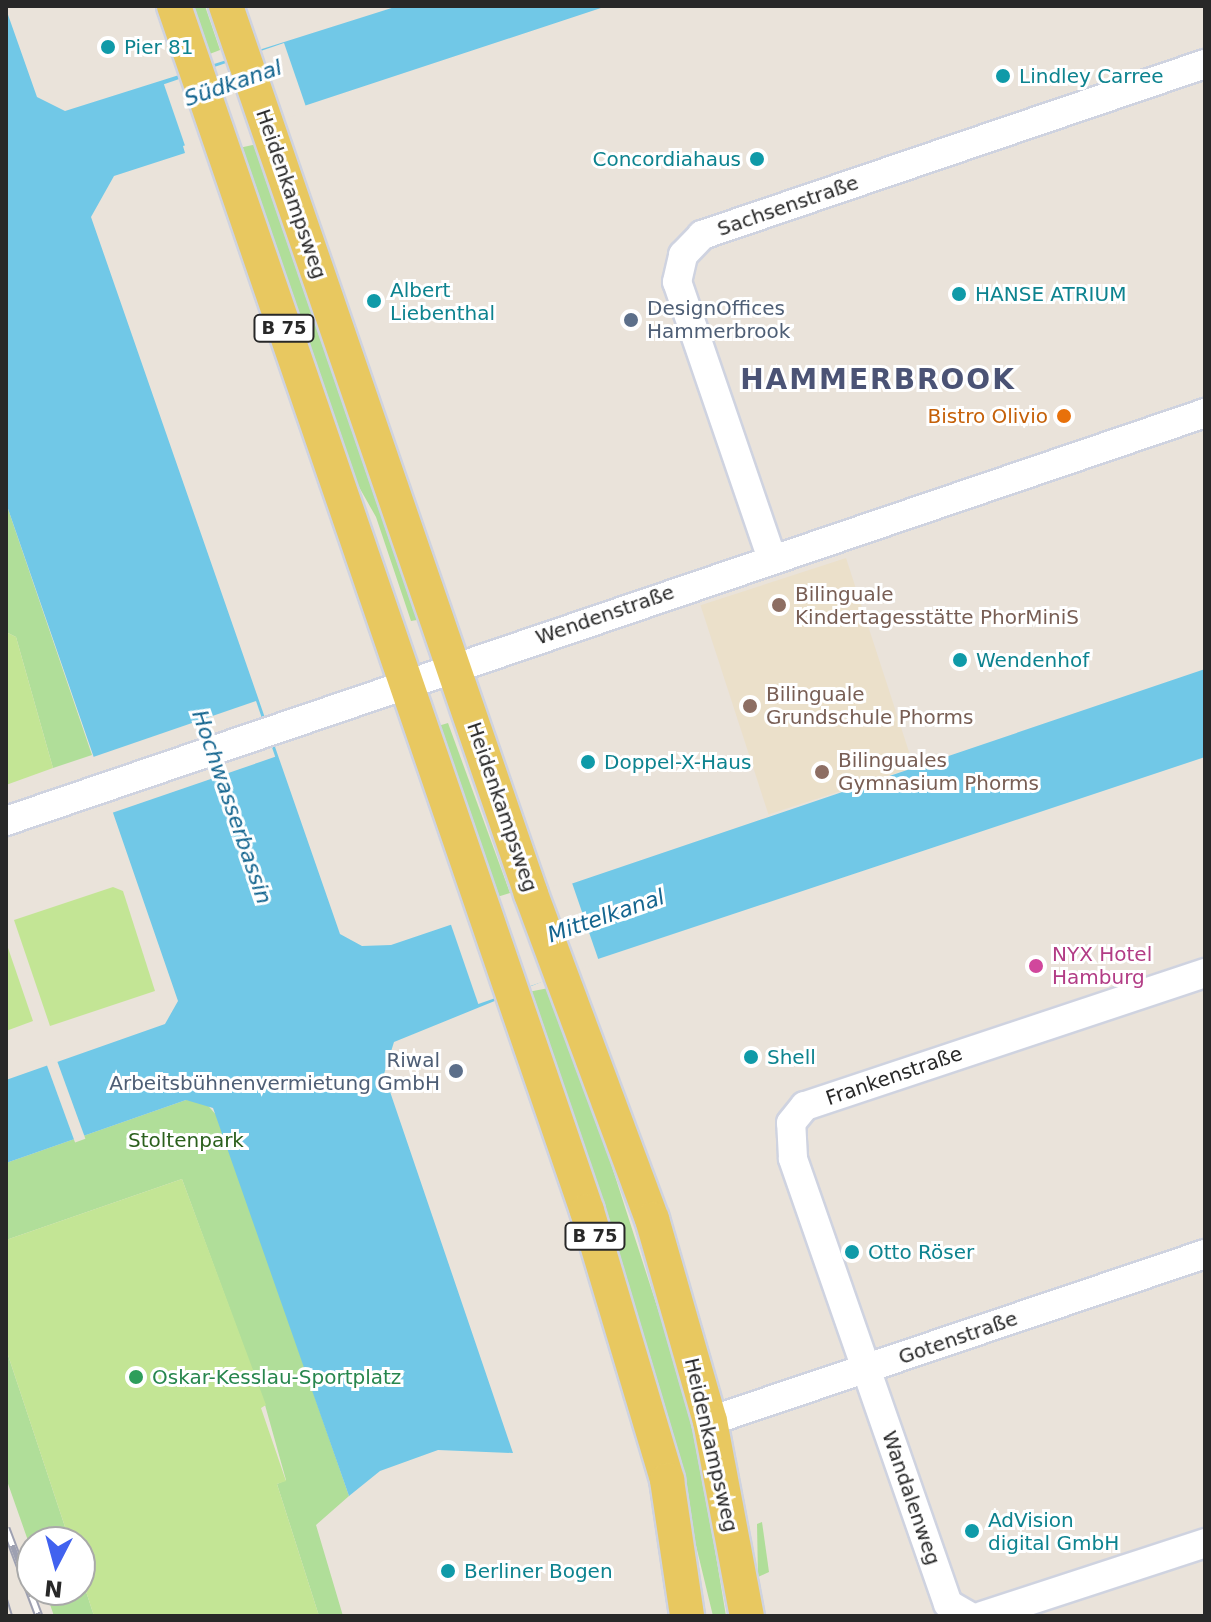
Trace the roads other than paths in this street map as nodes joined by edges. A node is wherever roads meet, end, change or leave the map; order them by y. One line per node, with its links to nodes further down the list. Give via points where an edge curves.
1 (174, 6): 7 (main road, B 75)
2 (226, 6): 6 (main road, Heidenkampsweg / B 75)
3 (1205, 64): 5 (street, Sachsenstraße, via 702,235 683,255 677,282)
4 (1205, 413): 5 (street, Wendenstraße)
5 (772, 559): 6 (street, Wendenstraße)
6 (453, 667): 7 (street, Wendenstraße); 12 (main road, Heidenkampsweg / B 75, via 652,1219)
7 (406, 682): 8 (street, Wendenstraße); 14 (main road, B 75, via 646,1398)
8 (6, 821)
9 (1205, 973): 11 (street, Frankenstraße, via 805,1106 788,1138)
10 (1205, 1254): 11 (street, Gotenstraße)
11 (866, 1369): 12 (street, Gotenstraße); 16 (street, Wandalenweg, via 948,1604)
12 (710, 1421): 15 (main road, Heidenkampsweg / B 75)
13 (1205, 1543): 17 (street)
14 (687, 1616)
15 (747, 1616)
16 (969, 1616)
17 (982, 1616)

